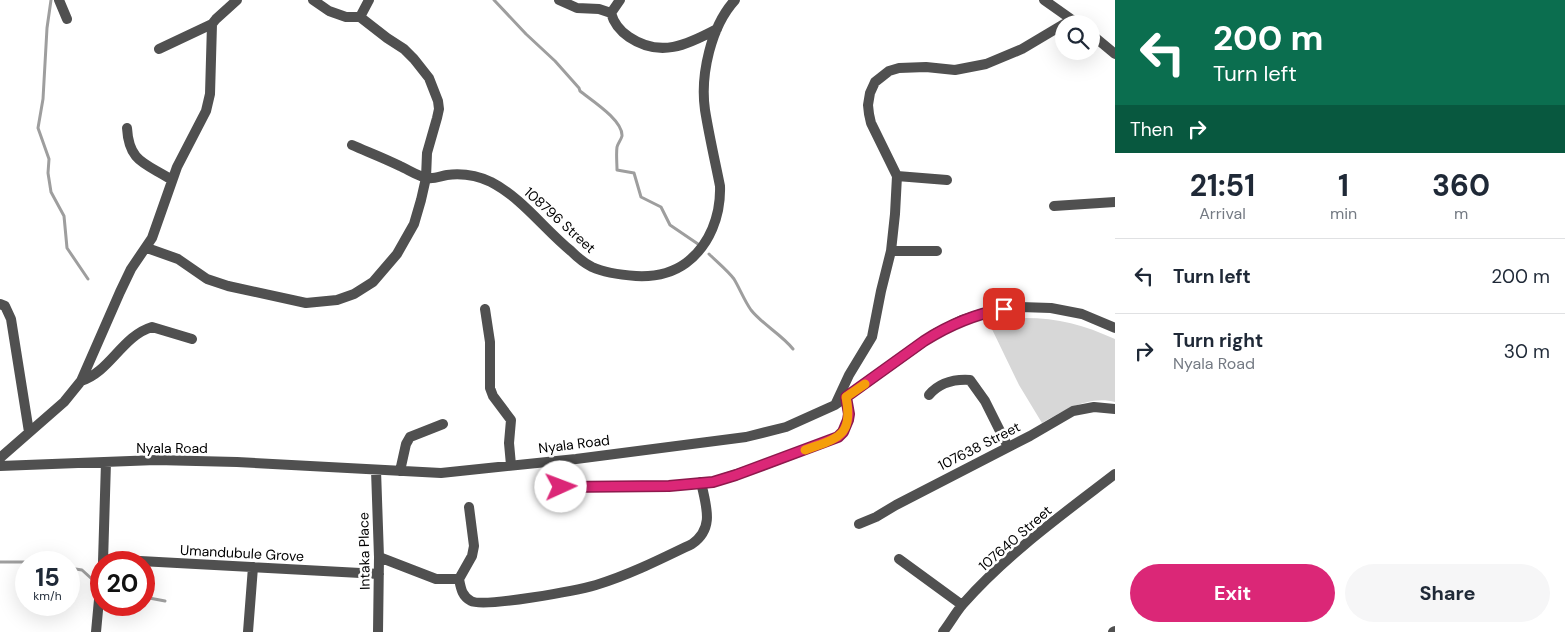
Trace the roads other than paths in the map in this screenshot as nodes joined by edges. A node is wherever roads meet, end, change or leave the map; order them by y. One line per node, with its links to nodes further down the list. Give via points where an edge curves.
1 (59, 0): 12 (street)
2 (237, 0): 13 (street)
3 (313, 0): 11 (street, via 329,11 346,17)
4 (369, 0): 11 (street)
5 (559, 0): 9 (street, via 577,8)
6 (620, 0): 9 (street)
7 (735, 0): 14 (street, 108796 Street)
8 (1044, 0): 10 (street)
9 (611, 13): 14 (street, via 623,33 655,48 680,46)
10 (1061, 15)
11 (360, 17): 22 (street, via 404,49 429,78 439,109 427,153)
12 (67, 20)
13 (212, 24): 17 (street); 23 (street, via 210,94 206,111)
14 (717, 29): 22 (street, 108796 Street, via 706,68 705,108 721,200 718,216 703,245 680,267 651,277 592,267 549,233 508,192 491,182 465,174)
15 (1055, 31): 21 (street, via 986,64 955,70 899,68 875,82 868,105 871,123)
16 (1100, 42): 18 (street)
17 (159, 49)
18 (1115, 54)
19 (127, 128): 23 (street, via 134,155)
20 (352, 145): 22 (street, 108796 Street)
21 (897, 176): 24 (street); 28 (street)
22 (426, 178): 27 (street, via 414,224 397,254 372,282 337,300 306,303 228,286 207,279 178,259)
23 (172, 180): 27 (street)
24 (947, 180)
25 (1115, 202): 26 (street)
26 (1054, 206)
27 (147, 248): 34 (street, via 123,284)
28 (891, 251): 29 (street); 37 (street, via 872,337)
29 (937, 251)
30 (0, 304): 40 (street, via 5,306 11,319)
31 (485, 309): 45 (street, via 490,342 490,388 492,396 511,420)
32 (1115, 328): 36 (street, Nyala Road, via 1082,314 1051,308 990,312 962,320 936,333)
33 (192, 339): 34 (street, via 152,327 146,329)
34 (81, 381): 40 (street, via 64,402)
35 (929, 395): 42 (street, via 945,383 970,380 985,401)
36 (846, 397): 37 (street, Nyala Road); 50 (street, via 848,420 838,437 713,482)
37 (835, 404): 45 (street, Nyala Road, via 786,428 746,437)
38 (1115, 410): 42 (street, 107638 Street, via 1094,407 1073,411)
39 (442, 424): 48 (street, via 410,437)
40 (29, 432): 41 (street)
41 (5, 447): 43 (street)
42 (1008, 447): 53 (street, 107638 Street)
43 (0, 458)
44 (106, 462): 46 (street, Nyala Road); 47 (street, Nyala Road, via 247,462); 54 (street)
45 (511, 465): 48 (street, Nyala Road, via 441,473)
46 (0, 466)
47 (376, 470): 48 (street, Nyala Road); 55 (street, Intaka Place)
48 (400, 471)
49 (1115, 474): 61 (street, 107640 Street, via 1016,554)
50 (701, 482): 51 (street, via 669,486); 60 (street, via 707,526 700,538 631,572 595,585 484,604 476,604 462,594)
51 (561, 487)
52 (469, 507): 60 (street, via 474,552)
53 (859, 524)
54 (103, 551)
55 (380, 557): 59 (street, Intaka Place); 60 (street, via 424,576)
56 (899, 559): 61 (street)
57 (155, 563): 58 (street, Umandubule Grove)
58 (253, 567): 59 (street, Umandubule Grove); 64 (street)
59 (379, 574): 65 (street, Intaka Place)
60 (459, 579)
61 (962, 605): 66 (street, 107640 Street)
62 (97, 616): 63 (street)
63 (96, 632)
64 (248, 632)
65 (378, 632)
66 (943, 632)

